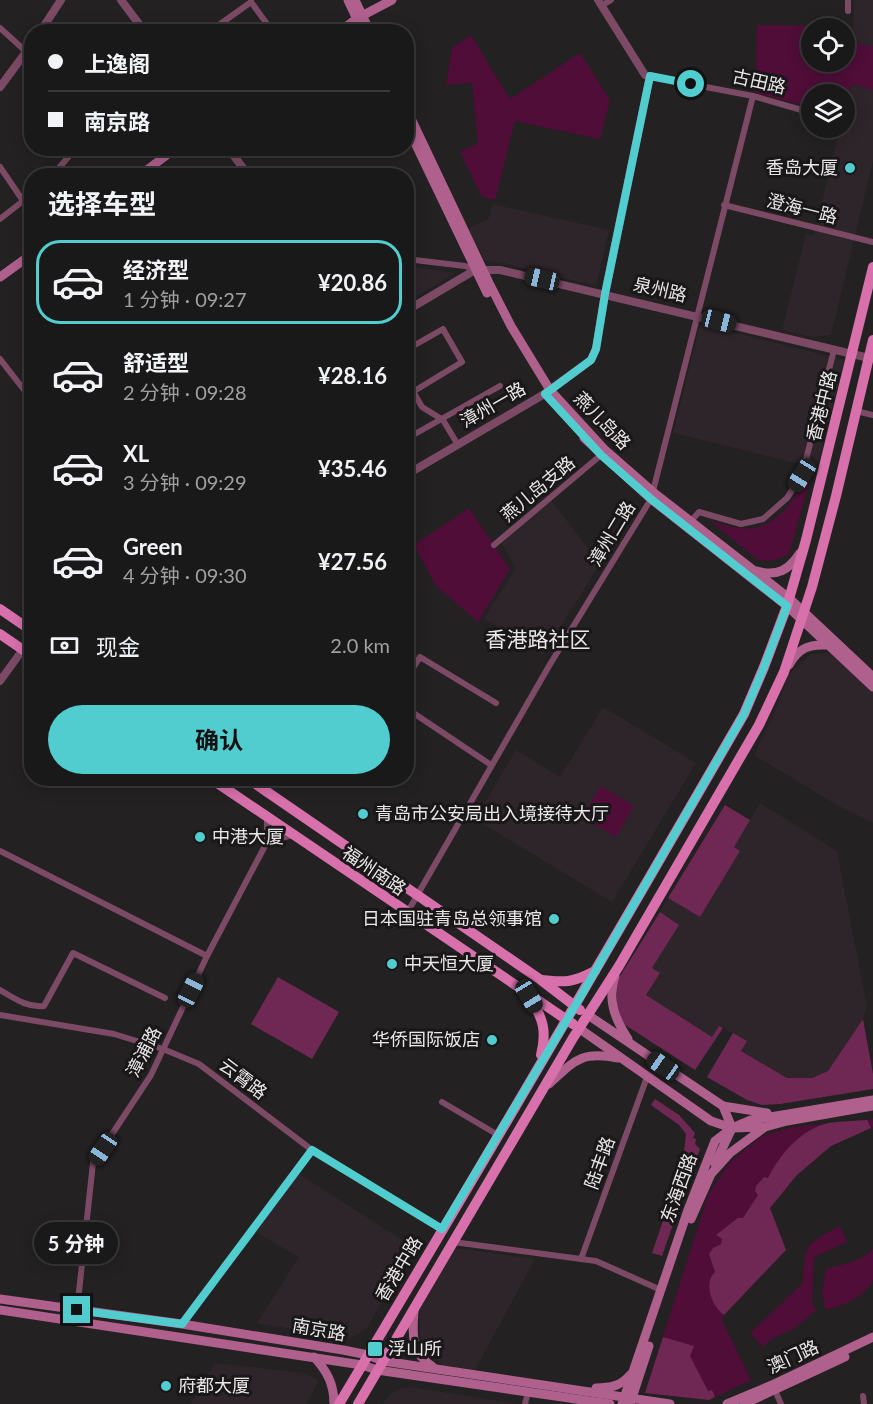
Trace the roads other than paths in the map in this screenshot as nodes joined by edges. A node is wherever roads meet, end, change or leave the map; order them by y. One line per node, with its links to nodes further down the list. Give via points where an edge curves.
1 (61, 0): 12 (street)
2 (121, 0): 13 (street)
3 (348, 0): 11 (main road)
4 (355, 0): 11 (main road)
5 (392, 0): 11 (main road)
6 (611, 0): 9 (street)
7 (848, 0): 10 (street)
8 (251, 1): 14 (street); 15 (street)
9 (600, 3): 22 (street)
10 (848, 11)
11 (359, 17): 16 (main road); 17 (main road); 18 (main road)
12 (45, 24)
13 (139, 24)
14 (220, 24)
15 (267, 24)
16 (350, 24)
17 (361, 24)
18 (364, 24)
19 (0, 28): 20 (street)
20 (24, 46)
21 (24, 58): 23 (street)
22 (647, 76): 24 (street, 古田路); 42 (street, 漳州一路)
23 (0, 87)
24 (753, 96): 25 (street, 古田路); 34 (street, 漳州二路)
25 (801, 110)
26 (414, 126): 40 (main road, 燕儿岛路)
27 (414, 140): 40 (main road, 燕儿岛路)
28 (70, 156): 31 (street)
29 (165, 156): 32 (main road)
30 (0, 167): 33 (street)
31 (60, 168)
32 (150, 168)
33 (24, 201): 35 (street)
34 (724, 205): 36 (street, 澄海一路); 44 (street, 漳州二路)
35 (0, 219)
36 (873, 242)
37 (24, 260): 41 (main road)
38 (414, 260): 40 (street, 泉州路)
39 (873, 267): 48 (main road, 香港中路)
40 (478, 269): 42 (street, 泉州路, via 500,270); 43 (street); 54 (main road, 燕儿岛路, via 509,334)
41 (0, 277)
42 (605, 294): 44 (street, 泉州路); 54 (street, 漳州一路, via 591,360)
43 (414, 306)
44 (696, 316): 47 (street, 泉州路); 62 (street, 漳州二路)
45 (873, 340): 49 (main road, 香港中路)
46 (414, 345): 53 (street, via 443,328 462,362)
47 (834, 350): 48 (street, 泉州路); 63 (street, via 802,475 787,498 763,519 741,524 699,512)
48 (852, 354): 49 (street, 泉州路); 65 (main road, 香港中路)
49 (869, 358): 55 (main road, 香港中路)
50 (0, 359): 52 (street)
51 (500, 386): 57 (street)
52 (24, 390)
53 (414, 392): 57 (street, via 422,407)
54 (548, 392): 59 (street, 漳州一路); 60 (main road, 燕儿岛路); 62 (main road, 燕儿岛路)
55 (856, 411): 56 (street); 69 (main road, 香港中路, via 825,543)
56 (873, 415)
57 (443, 420): 58 (street); 59 (street)
58 (414, 435)
59 (458, 445): 61 (street, 漳州一路)
60 (601, 455): 62 (main road, 燕儿岛路); 64 (street, 燕儿岛支路)
61 (414, 470)
62 (652, 495): 63 (main road, 燕儿岛路); 67 (main road, 燕儿岛路); 82 (street, 漳州二路)
63 (691, 521): 66 (main road, 燕儿岛路)
64 (494, 545)
65 (803, 549): 66 (main road, via 785,570 774,574); 67 (main road, 香港中路)
66 (754, 571): 67 (main road, 燕儿岛路)
67 (788, 602): 69 (main road, 燕儿岛路); 93 (main road, 香港中路, via 744,714)
68 (0, 609): 70 (main road)
69 (802, 614): 72 (main road, 燕儿岛路); 76 (main road, 香港中路); 77 (main road, 燕儿岛路)
70 (24, 626)
71 (0, 634): 73 (main road)
72 (826, 645): 76 (main road, via 804,647); 79 (main road, 燕儿岛路)
73 (24, 651)
74 (24, 656): 78 (street)
75 (414, 666): 80 (street, via 420,657)
76 (784, 672): 92 (main road, 香港中路, via 759,725)
77 (873, 677)
78 (0, 681)
79 (873, 687)
80 (496, 703)
81 (414, 713): 82 (street)
82 (491, 765): 89 (street, 漳州二路)
83 (222, 786): 85 (main road, 福州南路)
84 (259, 786): 89 (main road, 福州南路)
85 (267, 817): 86 (main road, 福州南路); 87 (street)
86 (292, 835): 87 (street); 90 (main road, 福州南路)
87 (267, 842): 91 (street, 漳浦路)
88 (0, 851): 91 (street)
89 (417, 895): 90 (street, 漳州二路); 94 (main road, 福州南路)
90 (407, 913): 96 (main road, 福州南路)
91 (207, 957): 104 (street, 漳浦路)
92 (619, 966): 100 (main road, 香港中路); 103 (main road, via 612,986 612,1005)
93 (596, 971): 94 (main road, via 578,981); 98 (main road, 香港中路)
94 (541, 980): 98 (main road, 福州南路)
95 (0, 990): 97 (street, via 22,1003 44,1006 73,952)
96 (529, 996): 101 (main road, 福州南路); 106 (main road, via 543,1025 545,1039)
97 (165, 998)
98 (575, 1006): 100 (main road, 福州南路); 101 (main road, 香港中路)
99 (0, 1015): 104 (street, 云霄路, via 114,1034)
100 (588, 1015): 102 (main road, 香港中路); 103 (main road, 福州南路)
101 (567, 1020): 102 (main road, 福州南路); 106 (main road, 香港中路)
102 (580, 1029): 105 (main road, 福州南路); 108 (main road, 香港中路)
103 (631, 1043): 111 (main road, 福州南路)
104 (163, 1049): 119 (street, 云霄路, via 199,1064); 128 (street, 漳浦路, via 151,1075 93,1163)
105 (620, 1058): 107 (main road, 福州南路); 108 (main road, via 590,1055 579,1059)
106 (539, 1065): 117 (main road, 香港中路)
107 (647, 1077): 114 (main road, 福州南路); 123 (street, 陆丰路)
108 (547, 1086): 122 (main road, 香港中路)
109 (873, 1100): 113 (main road, 东海西路)
110 (442, 1102): 117 (street)
111 (723, 1106): 113 (main road); 116 (main road)
112 (873, 1106): 115 (main road, 东海西路)
113 (782, 1114): 116 (main road, 东海西路)
114 (711, 1121): 116 (main road, 福州南路); 118 (main road)
115 (765, 1127): 116 (main road); 120 (main road, 东海西路, via 730,1153)
116 (732, 1128): 118 (main road, 东海西路); 120 (main road)
117 (498, 1135): 121 (main road, 香港中路)
118 (715, 1141): 124 (main road, 东海西路)
119 (312, 1150): 121 (street, 云霄路); 129 (street)
120 (711, 1174): 141 (main road, 东海西路, via 693,1213)
121 (442, 1229): 133 (main road, 香港中路)
122 (453, 1242): 123 (street); 126 (main road, 香港中路)
123 (581, 1259): 124 (street, via 605,1265)
124 (661, 1290): 135 (main road, 东海西路)
125 (0, 1299): 128 (main road, 南京路)
126 (414, 1308): 134 (main road, 香港中路); 136 (main road, via 415,1348)
127 (0, 1310): 132 (main road, 南京路)
128 (77, 1310): 129 (main road, 南京路)
129 (182, 1324): 133 (main road, 南京路)
130 (873, 1337): 137 (main road, 澳门路)
131 (873, 1344): 137 (main road, 澳门路)
132 (314, 1357): 133 (main road, 南京路); 142 (main road, via 332,1382)
133 (365, 1360): 134 (main road, 南京路); 143 (main road, 香港中路)
134 (380, 1365): 136 (main road, 南京路); 138 (main road, 南京路); 144 (main road, 香港中路)
135 (634, 1368): 139 (main road, via 623,1382); 141 (main road, 东海西路)
136 (438, 1370): 139 (main road, 南京路)
137 (774, 1388): 149 (main road, 澳门路); 150 (main road, 澳门路); 151 (street)
138 (528, 1392): 139 (main road, 南京路); 145 (street)
139 (577, 1394): 141 (main road, 南京路); 146 (main road); 147 (main road, 南京路)
140 (863, 1396): 152 (street)
141 (627, 1401): 148 (main road, 南京路)
142 (334, 1404)
143 (339, 1404)
144 (358, 1404)
145 (525, 1404)
146 (587, 1404)
147 (610, 1404)
148 (670, 1404)
149 (727, 1404)
150 (744, 1404)
151 (781, 1404)
152 (864, 1404)

